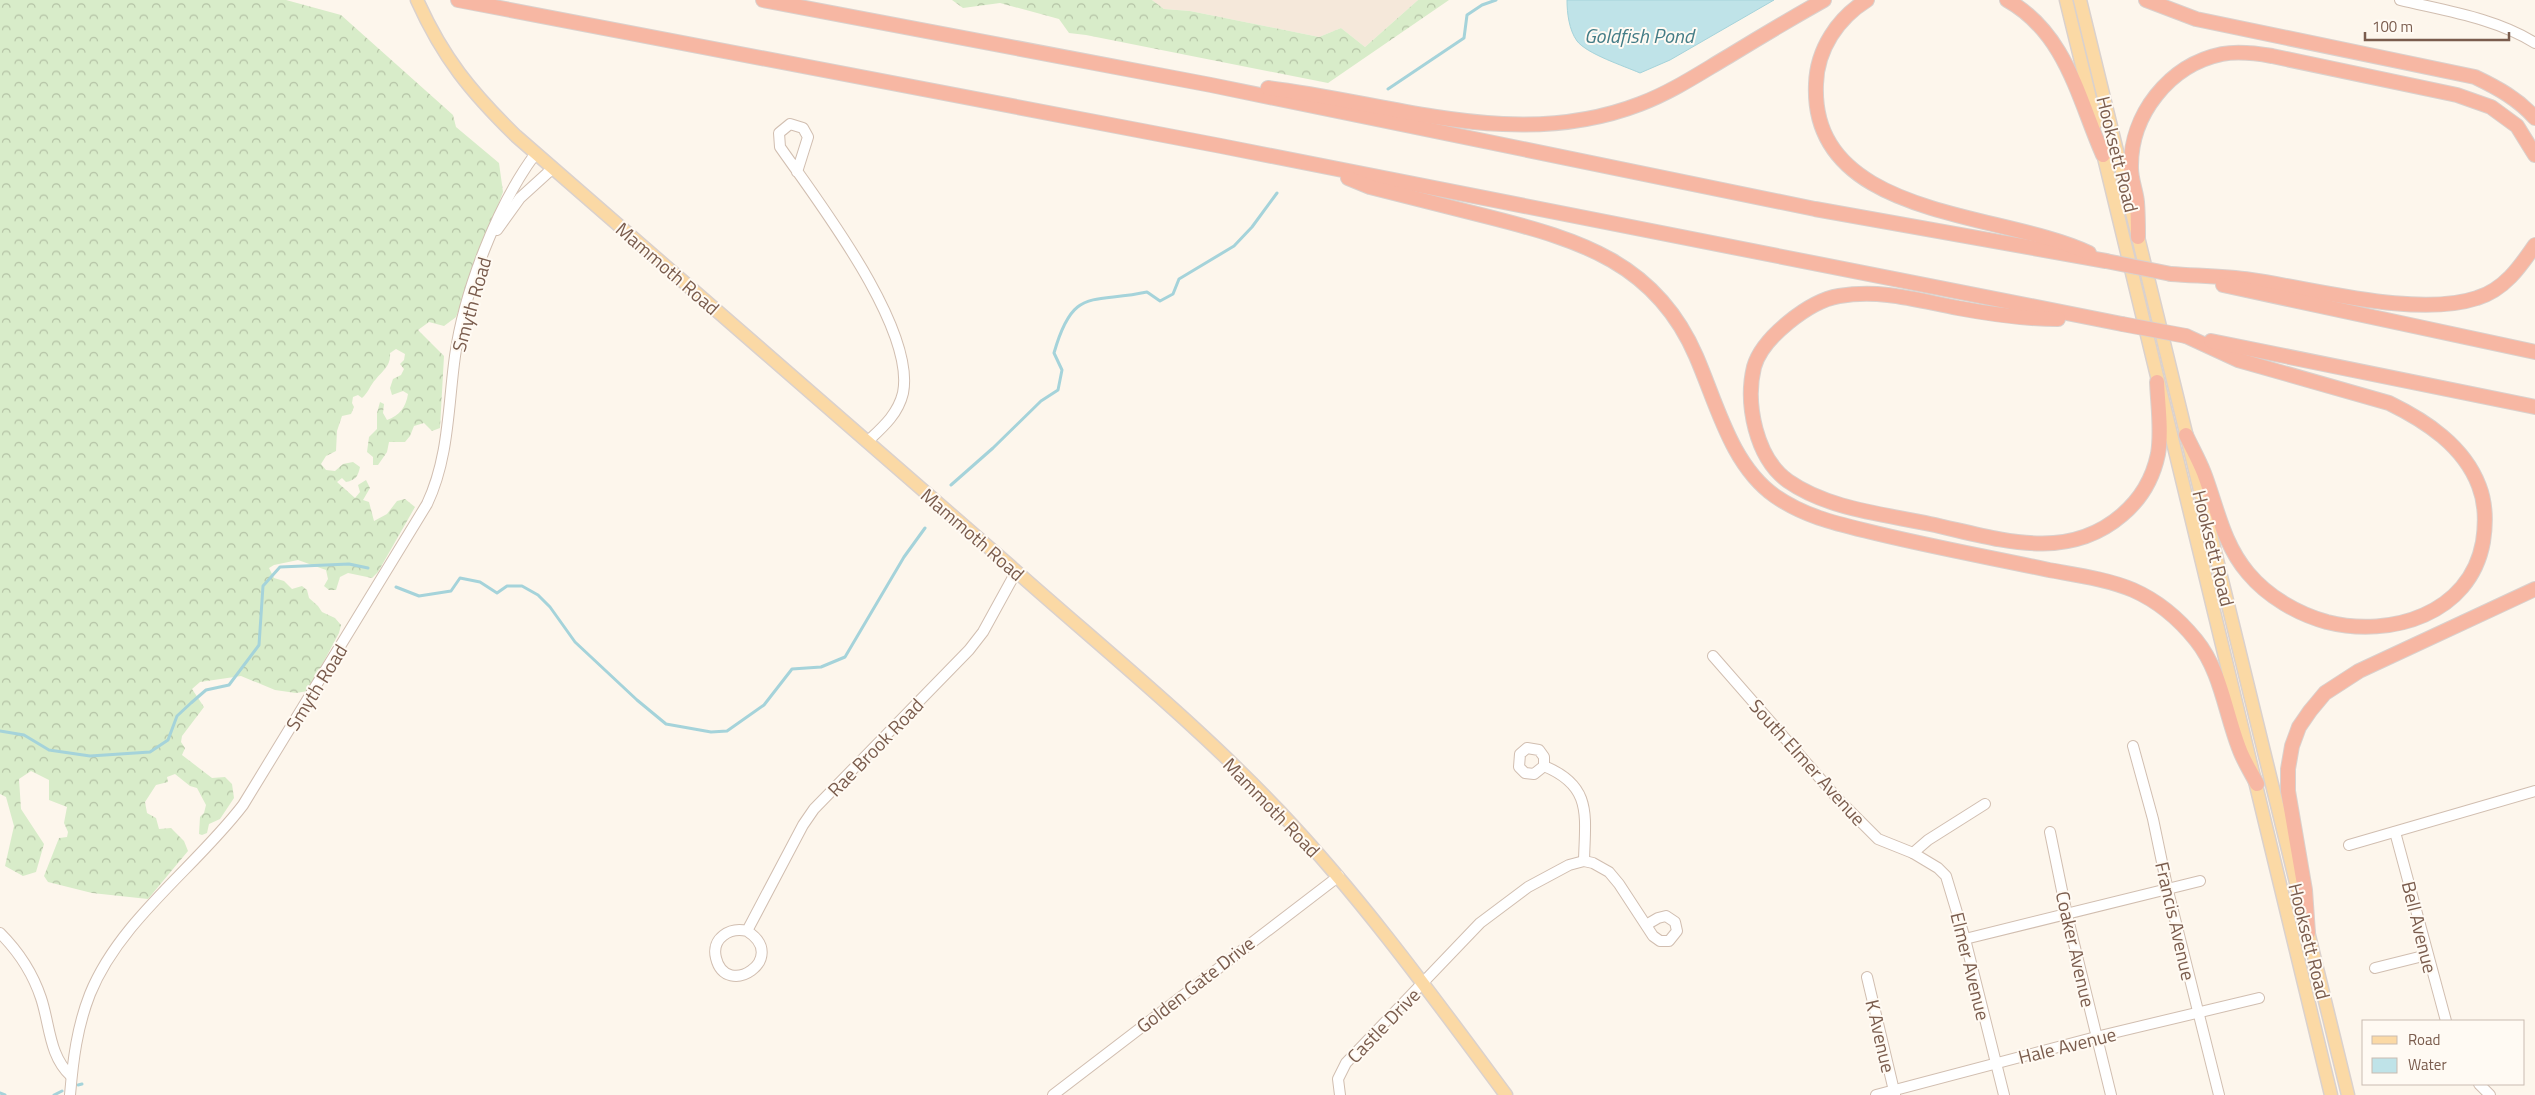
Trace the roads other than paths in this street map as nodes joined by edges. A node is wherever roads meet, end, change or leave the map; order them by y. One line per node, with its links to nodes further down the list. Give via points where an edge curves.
1 (417, 0): 14 (main road, Mammoth Road, via 446,57 466,84)
2 (458, 0): 17 (highway)
3 (763, 0): 12 (highway)
4 (1824, 0): 12 (highway, via 1663,94 1614,113 1562,124 1508,126 1469,122 1301,92)
5 (1867, 0): 23 (highway, via 1843,18 1833,32 1825,45 1816,80 1816,109 1832,150 1870,183 1902,198 2051,237)
6 (2007, 0): 15 (highway, via 2046,32 2064,59)
7 (2066, 0): 15 (main road, Hooksett Road)
8 (2080, 0): 20 (main road, Hooksett Road)
9 (2146, 0): 13 (highway, via 2196,19 2475,77 2499,88)
10 (2400, 0): 11 (street, via 2481,19 2513,30)
11 (2535, 43)
12 (1211, 85): 23 (highway, via 1815,208)
13 (2535, 118)
14 (536, 154): 18 (main road, Mammoth Road); 21 (street, Smyth Road, via 501,209)
15 (2103, 156): 28 (main road, Hooksett Road)
16 (2535, 156): 20 (highway, via 2517,126 2491,107 2457,95 2272,56 2247,52 2222,54 2177,74 2150,103 2141,120 2135,136 2131,170 2137,202)
17 (1320, 166): 25 (highway); 37 (highway, via 1370,188 1578,243 1601,253 1628,271 1657,295 1683,330 1732,443 1748,468 1774,495 1813,518 2082,577 2132,590 2149,598 2181,624 2208,656 2239,750)
18 (553, 168): 21 (street, Smyth Road, via 520,198); 31 (main road, Mammoth Road)
19 (797, 172): 31 (street, via 851,252 897,341 904,373 900,402 885,426)
20 (2138, 237): 30 (main road, Hooksett Road)
21 (490, 241): 63 (street, Smyth Road, via 459,335 446,443 427,504 243,805 112,954 83,1014)
22 (2535, 245): 24 (highway, via 2501,286 2478,298 2443,306 2393,303 2248,280)
23 (2106, 261): 24 (highway, bridge)
24 (2171, 274): 27 (highway)
25 (2083, 316): 26 (highway, bridge); 28 (highway, via 2056,319 1962,308 1880,292 1837,297 1806,308 1775,333 1754,365 1750,398 1756,432 1768,459 1786,480 1810,494 1847,507 1977,534 2023,543 2061,544 2086,537 2110,525 2138,500 2147,485 2158,452)
26 (2186, 336): 29 (highway); 30 (highway, via 2238,360 2389,403 2429,426 2459,452 2479,485 2485,518 2481,554 2464,585 2437,610 2423,617 2392,626 2374,627 2316,619 2284,604 2247,573 2226,537 2204,472)
27 (2535, 352)
28 (2157, 382): 37 (main road, Hooksett Road)
29 (2535, 407)
30 (2186, 435): 52 (main road, Hooksett Road)
31 (868, 441): 32 (main road, Mammoth Road)
32 (1016, 572): 45 (main road, Mammoth Road, via 1202,736 1278,810); 50 (street, Rae Brook Road, via 983,632 968,650 814,809)
33 (2535, 589): 52 (highway, via 2359,671 2325,693 2310,710 2299,727 2288,769 2288,791 2305,890)
34 (1713, 656): 43 (street, South Elmer Avenue, via 1848,810 1878,839)
35 (2134, 746): 47 (street, Francis Avenue)
36 (1544, 766): 44 (street, via 1567,778 1578,792 1584,820)
37 (2257, 784): 74 (main road, Hooksett Road)
38 (2535, 791): 41 (street)
39 (1985, 804): 43 (street)
40 (2050, 832): 48 (street, Coaker Avenue)
41 (2395, 832): 42 (street); 54 (street, Bell Avenue)
42 (2350, 845)
43 (1913, 853): 53 (street, Elmer Avenue, via 1946,876)
44 (1584, 861): 49 (street, via 1608,872); 57 (street, Castle Drive, via 1558,870 1502,904)
45 (1339, 876): 57 (main road, Mammoth Road); 67 (street, Golden Gate Drive)
46 (2200, 881): 47 (street)
47 (2168, 891): 48 (street); 59 (street, Francis Avenue)
48 (2067, 915): 53 (street); 61 (street, Coaker Avenue)
49 (1646, 925)
50 (747, 931): 50 (street, via 754,935 761,948 759,962 749,973 728,973 717,962 716,946 724,934 740,929)
51 (0, 933): 63 (street, via 19,954 34,982 58,1061)
52 (2308, 933): 75 (main road, Hooksett Road)
53 (1965, 939): 62 (street, Elmer Avenue)
54 (2427, 955): 55 (street); 60 (street, Bell Avenue)
55 (2375, 968)
56 (1867, 977): 65 (street, K Avenue)
57 (1423, 983): 68 (street, Castle Drive, via 1346,1062 1338,1078); 69 (main road, Mammoth Road)
58 (2259, 998): 59 (street, Hale Avenue)
59 (2197, 1014): 61 (street, Hale Avenue); 73 (street, Francis Avenue)
60 (2446, 1020)
61 (2096, 1037): 62 (street, Hale Avenue); 72 (street, Coaker Avenue)
62 (1996, 1063): 65 (street, Hale Avenue); 71 (street, Elmer Avenue)
63 (72, 1076): 66 (street, Smyth Road)
64 (2480, 1085): 76 (street)
65 (1894, 1093): 70 (street, Hale Avenue)
66 (70, 1095)
67 (1053, 1095)
68 (1340, 1095)
69 (1506, 1095)
70 (1876, 1095)
71 (2004, 1095)
72 (2111, 1095)
73 (2219, 1095)
74 (2331, 1095)
75 (2348, 1095)
76 (2490, 1095)

